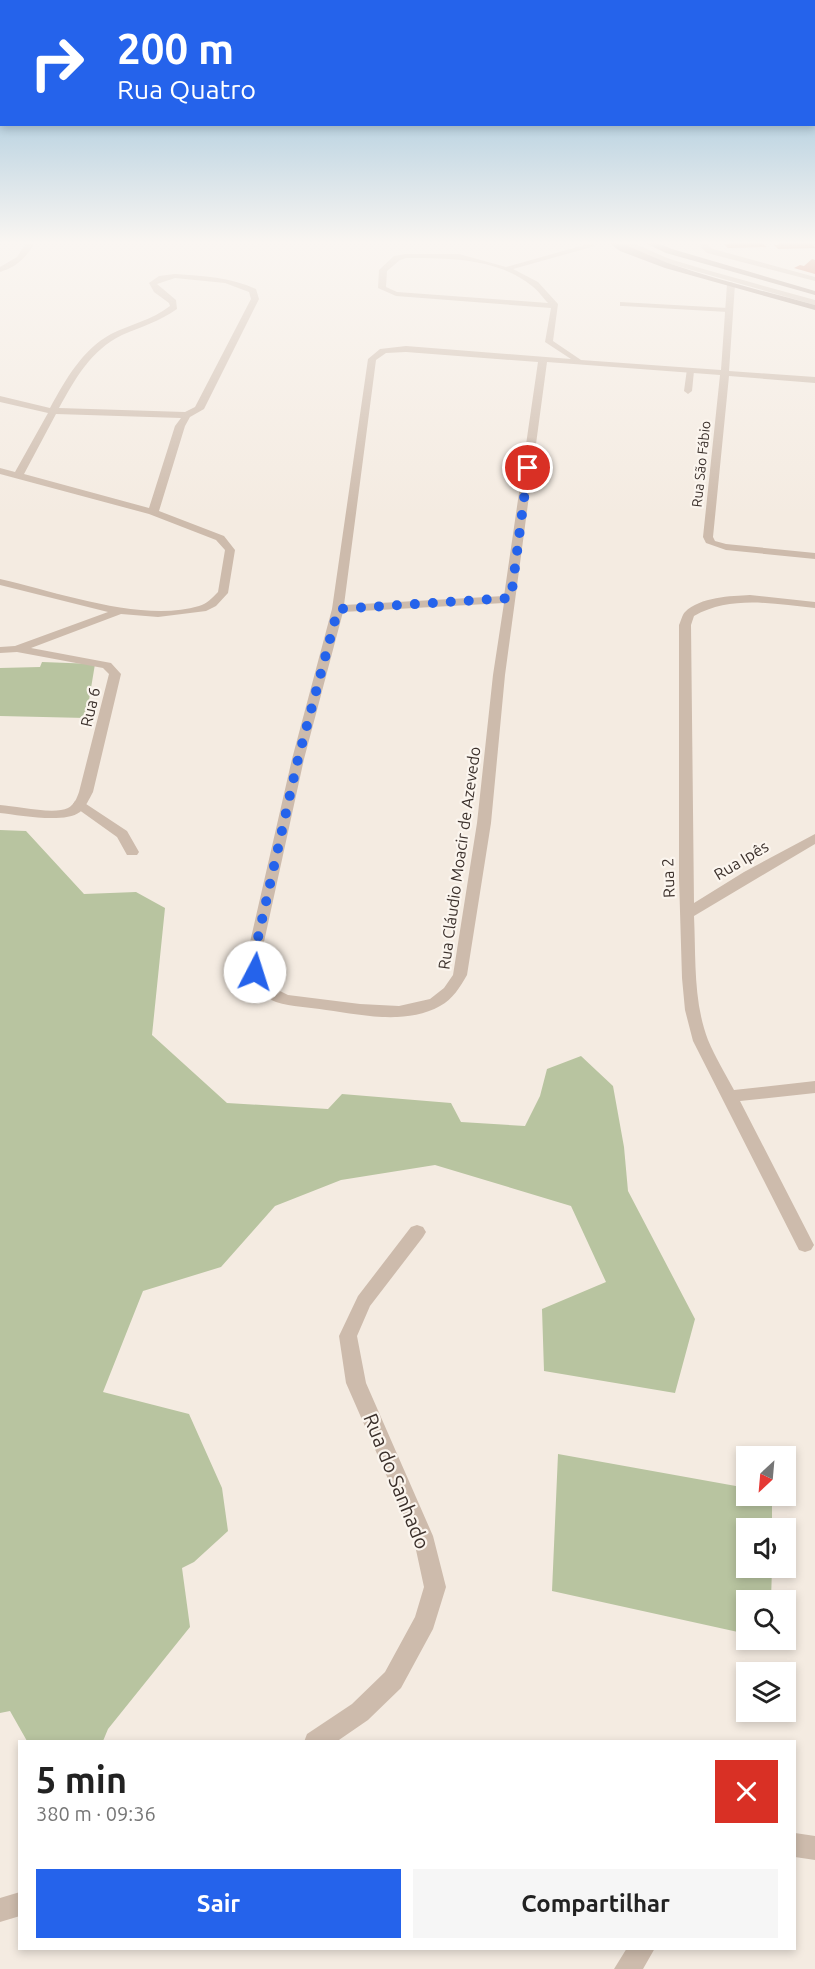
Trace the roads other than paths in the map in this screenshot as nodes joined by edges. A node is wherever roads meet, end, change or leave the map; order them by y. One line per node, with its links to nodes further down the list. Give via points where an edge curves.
1 (124, 332): 12 (street, via 89,353)
2 (240, 332): 13 (street, via 203,404)
3 (551, 332): 6 (street, via 549,342)
4 (727, 332): 8 (street, Rua São Fábio)
5 (543, 359): 6 (street); 19 (street, Rua Cláudio Moacir de Azevedo); 21 (street, Rua Cláudio Moacir de Azevedo, via 406,349 379,352 372,359)
6 (586, 362): 7 (street)
7 (690, 371): 8 (street); 10 (street)
8 (725, 373): 9 (street); 17 (street, Rua São Fábio, via 710,541 726,547)
9 (815, 380)
10 (688, 391)
11 (0, 399): 12 (street)
12 (53, 411): 13 (street); 15 (street)
13 (187, 415): 16 (street)
14 (0, 471): 15 (street)
15 (18, 476): 16 (street)
16 (153, 512): 22 (street, via 220,538 226,544 230,550 223,594 202,609 158,614)
17 (815, 556)
18 (0, 582): 22 (street)
19 (511, 598): 21 (street); 21 (street, Rua Cláudio Moacir de Azevedo, via 460,975 454,988 441,1000 416,1009 383,1012 279,998 261,984 255,972 255,951 298,759)
20 (815, 606): 29 (street, Rua 2, via 737,598 713,601 689,614 685,625)
21 (338, 609)
22 (120, 611): 23 (street)
23 (17, 649): 24 (street); 25 (street, Rua 6, via 107,665 115,674)
24 (0, 650)
25 (80, 804): 26 (street, via 71,811); 28 (street, via 122,834)
26 (0, 809)
27 (815, 838): 29 (street, Rua Ipês)
28 (132, 852)
29 (687, 914): 31 (street, Rua 2, via 693,1018)
30 (812, 1085): 31 (street)
31 (731, 1096): 33 (street, Rua 2)
32 (417, 1232): 34 (street, Rua do Sanhado, via 364,1301 348,1336 356,1383 423,1536 435,1587 425,1621 393,1680 360,1712)
33 (805, 1245)
34 (318, 1740)
35 (796, 1845): 36 (street)
36 (815, 1848)
37 (18, 1905): 38 (street)
38 (0, 1910)
39 (641, 1950): 40 (street)
40 (627, 1969)

